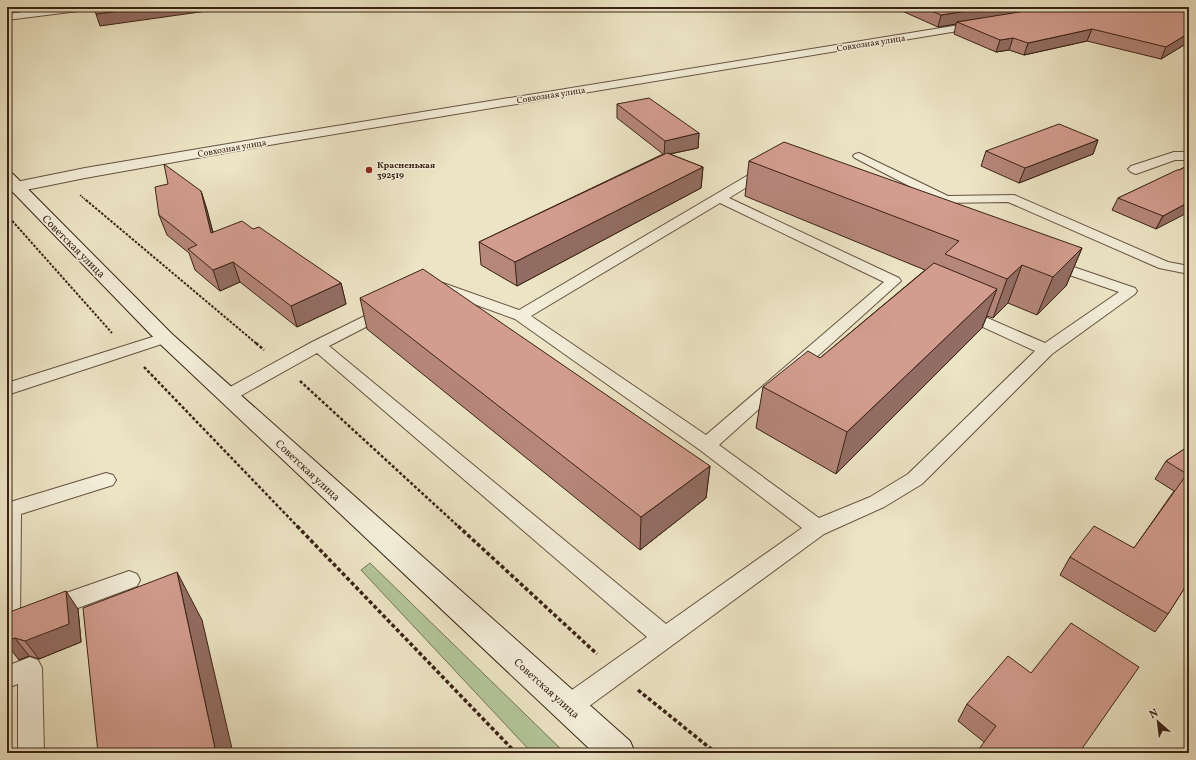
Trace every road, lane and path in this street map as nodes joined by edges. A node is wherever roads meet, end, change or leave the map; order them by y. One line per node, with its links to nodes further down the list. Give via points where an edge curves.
1 (86, 7): 2 (street)
2 (7, 17)
3 (994, 22): 8 (street, Совхозная улица, via 273,140)
4 (859, 156): 13 (lane, via 946,200 1010,198 1164,265)
5 (1189, 156): 6 (street, via 1174,156)
6 (1136, 169)
7 (777, 170): 10 (lane, via 769,167)
8 (60, 178): 9 (street, Совхозная улица); 24 (path)
9 (11, 182): 20 (street, Советская улица)
10 (720, 198): 14 (lane); 19 (lane)
11 (7, 216): 22 (path)
12 (1040, 260): 23 (lane, via 1130,291)
13 (1189, 270)
14 (894, 281): 15 (lane); 27 (lane)
15 (908, 288)
16 (423, 293): 19 (lane, via 438,286)
17 (402, 303): 21 (lane)
18 (952, 307): 23 (lane)
19 (520, 316): 27 (lane)
20 (165, 338): 22 (lane); 26 (street, Советская улица)
21 (318, 345): 24 (lane); 32 (lane)
22 (127, 350): 25 (lane); 37 (path)
23 (1046, 350): 29 (lane, via 915,478 877,502)
24 (283, 365): 26 (lane); 33 (path)
25 (7, 389)
26 (227, 396): 35 (street, Советская улица)
27 (707, 445): 29 (lane)
28 (106, 480): 31 (lane, via 11,509)
29 (817, 528): 32 (lane)
30 (128, 580): 31 (lane)
31 (8, 623)
32 (665, 638): 33 (lane)
33 (617, 673): 35 (lane); 39 (path)
34 (7, 677): 36 (lane, via 30,668)
35 (568, 707): 38 (street, Советская улица)
36 (31, 753)
37 (516, 753)
38 (618, 753)
39 (716, 753)

